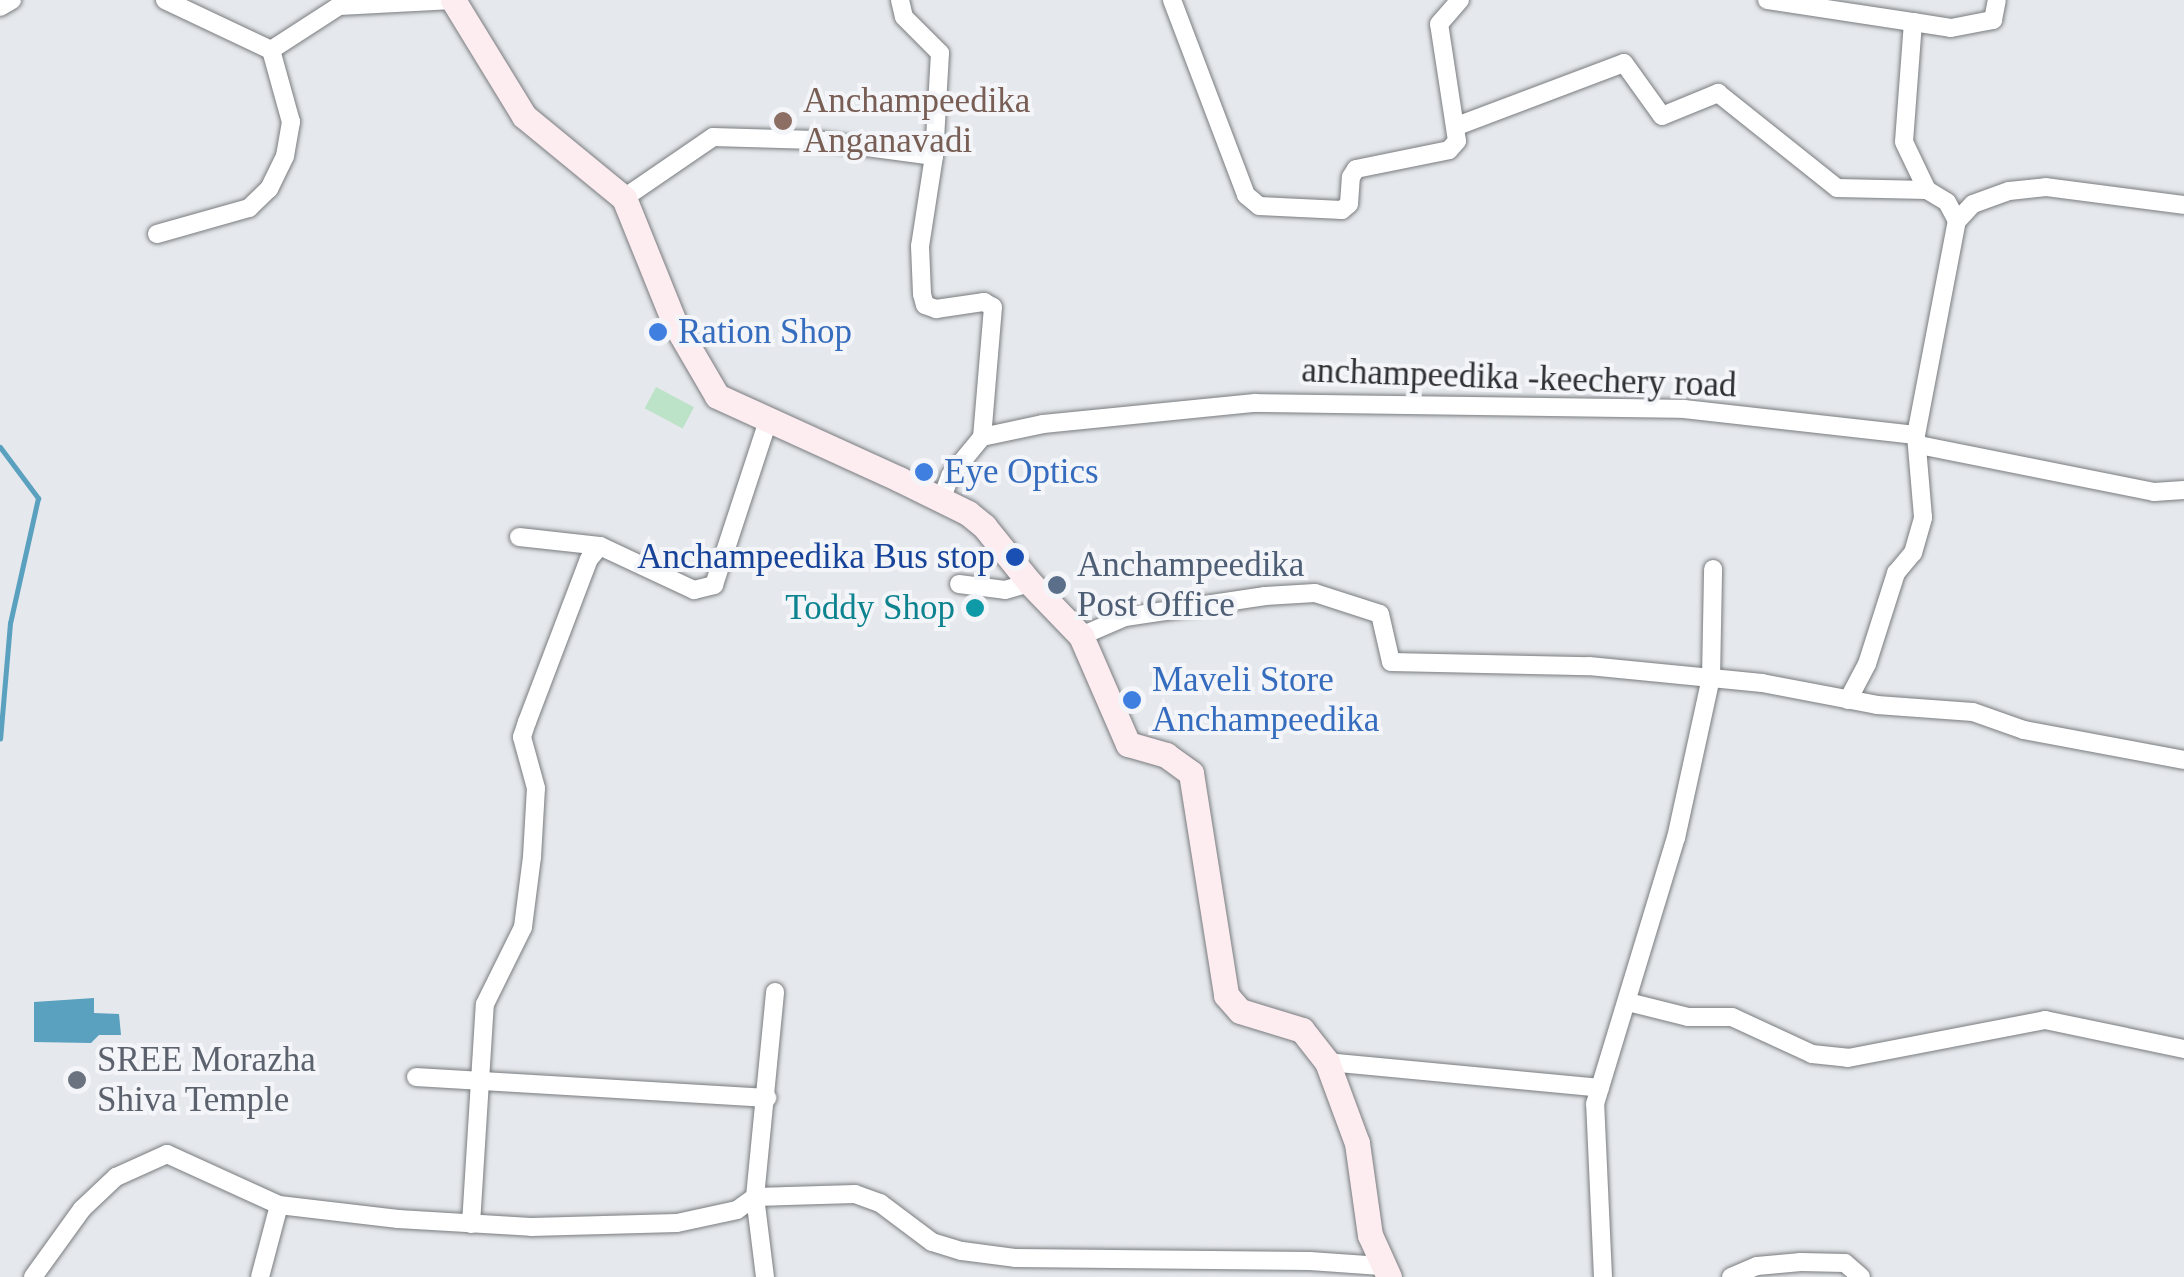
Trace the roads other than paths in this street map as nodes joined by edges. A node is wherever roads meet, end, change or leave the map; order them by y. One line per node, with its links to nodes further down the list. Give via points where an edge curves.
1 (12, 0): 9 (street)
2 (164, 0): 11 (street)
3 (453, 0): 11 (street, via 339,6); 15 (main road, via 524,116)
4 (900, 0): 13 (street, via 904,17 940,53)
5 (1172, 0): 12 (street, via 1238,178 1258,206 1342,210 1350,204 1356,169 1449,150)
6 (1460, 0): 12 (street, via 1439,24)
7 (1767, 0): 10 (street)
8 (1997, 0): 10 (street, via 1993,20 1951,28)
9 (0, 7)
10 (1914, 22): 14 (street, via 1902,128)
11 (270, 50): 18 (street, via 291,122 269,190 249,208)
12 (1457, 126): 14 (street, via 1624,63 1662,116 1718,93 1837,188)
13 (934, 156): 15 (street, via 815,140 713,137); 20 (street, via 920,246 922,294 925,305 936,309 984,302 993,307)
14 (1927, 190): 17 (street, via 1947,202)
15 (624, 198): 19 (main road, via 675,324 717,396)
16 (2184, 205): 17 (street, via 2046,187 1985,198)
17 (1957, 221): 21 (street)
18 (157, 234)
19 (768, 421): 23 (main road); 25 (street, via 714,585 694,590)
20 (982, 437): 21 (street, anchampeedika -keechery road, via 1043,424 1254,403 1684,409); 23 (street, via 950,476)
21 (1917, 440): 22 (street, anchampeedika -keechery road, via 2154,492); 31 (street, via 1923,518)
22 (2184, 490)
23 (941, 500): 28 (main road, via 984,526)
24 (519, 537): 25 (street)
25 (600, 546): 38 (street, via 589,559 522,738 536,788 523,927 485,1004)
26 (1713, 569): 30 (street)
27 (958, 584): 28 (street, via 1004,590)
28 (1030, 584): 29 (main road)
29 (1081, 636): 30 (street, via 1125,617 1315,593 1380,614 1391,662 1589,666); 36 (main road, via 1128,744 1166,754 1191,772 1226,995 1240,1011 1302,1030)
30 (1710, 678): 31 (street); 34 (street, via 1676,838)
31 (1848, 700): 32 (street, via 1973,712 2024,730)
32 (2184, 760)
33 (775, 992): 40 (street)
34 (1628, 1002): 35 (street, via 1688,1017 1732,1017 1812,1054 1848,1058 2045,1020); 39 (street)
35 (2184, 1049)
36 (1328, 1062): 39 (street); 45 (main road, via 1357,1143 1363,1205)
37 (416, 1076): 38 (street)
38 (477, 1078): 40 (street); 43 (street)
39 (1600, 1088): 49 (street, via 1595,1104)
40 (767, 1098): 41 (street)
41 (755, 1197): 43 (street, via 736,1210 677,1224); 44 (street, via 855,1194 932,1242); 48 (street)
42 (280, 1205): 43 (street); 46 (street, via 168,1154 116,1177 82,1208); 47 (street)
43 (471, 1224)
44 (1014, 1268): 45 (street, via 1310,1260)
45 (1385, 1272)
46 (32, 1277)
47 (260, 1277)
48 (765, 1277)
49 (1603, 1277)
50 (1731, 1277): 51 (street, via 1757,1266 1802,1262 1846,1262)
51 (1861, 1277)

